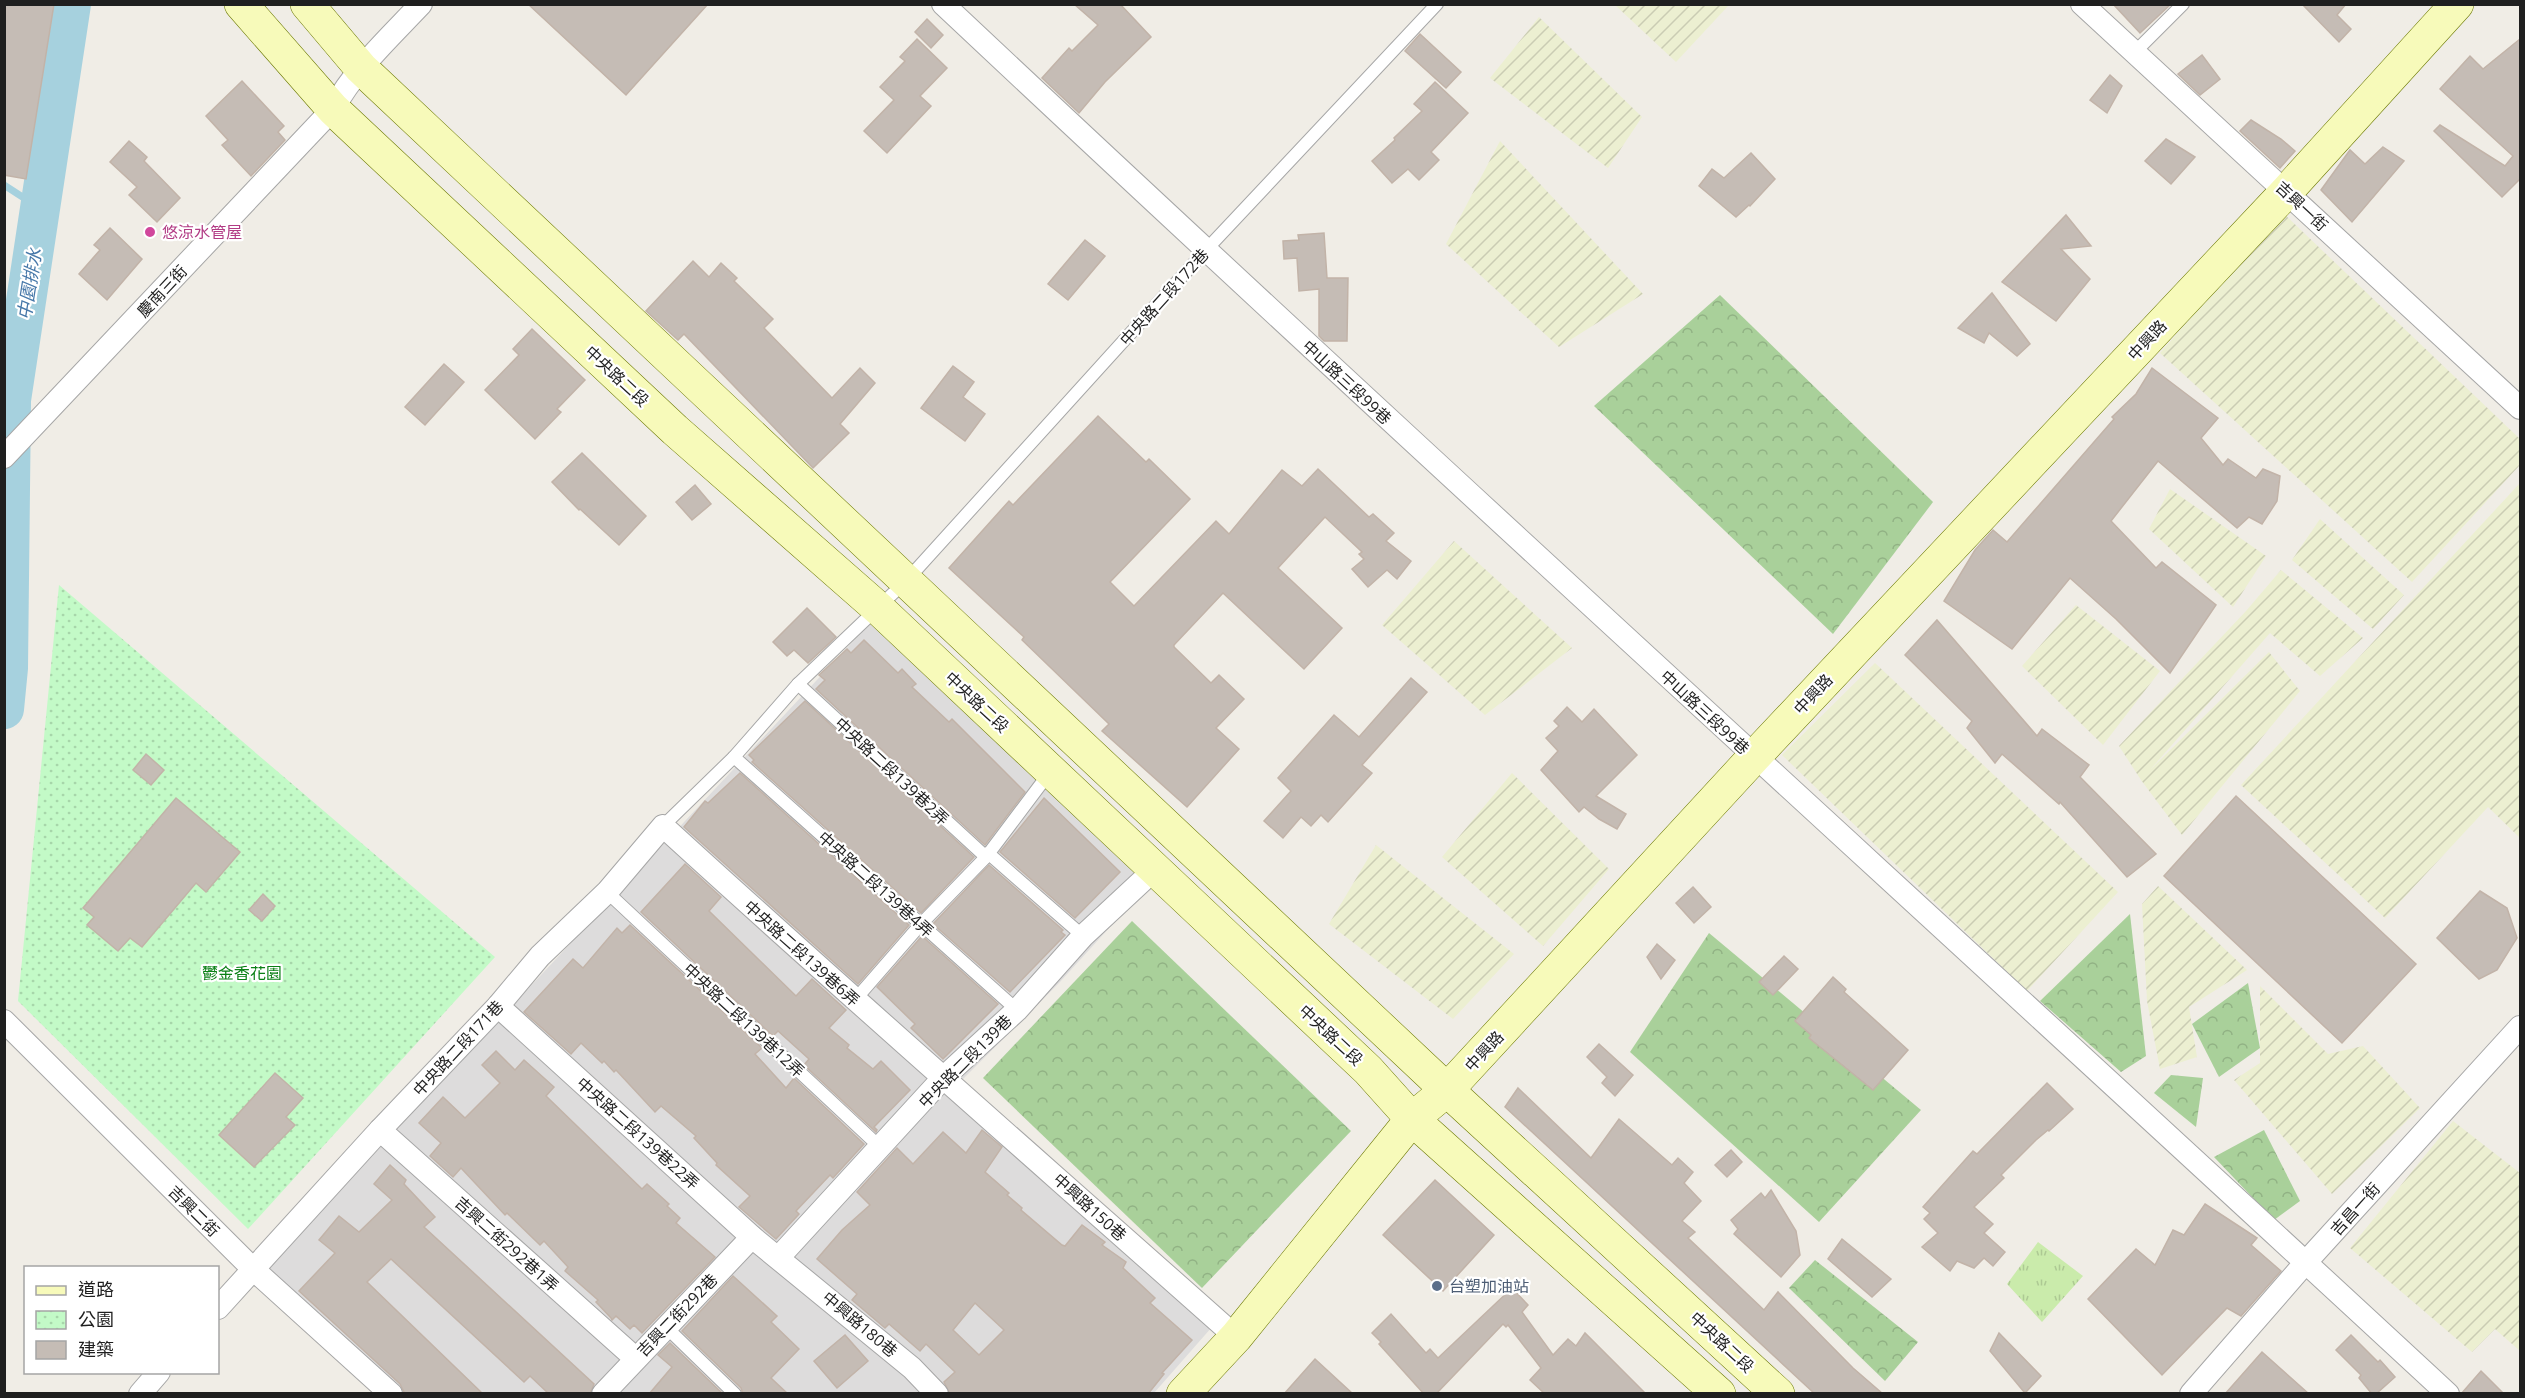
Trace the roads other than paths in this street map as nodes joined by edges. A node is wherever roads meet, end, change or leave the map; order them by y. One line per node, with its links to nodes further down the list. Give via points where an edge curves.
1 (241, 4): 10 (street, 中央路二段)
2 (307, 4): 10 (street, 中央路二段)
3 (421, 4): 10 (street, 慶南三街)
4 (943, 4): 12 (street, 中山路三段99巷)
5 (1437, 4): 12 (lane, 中央路二段172巷)
6 (2082, 4): 9 (street, 吉興一街)
7 (2183, 4): 9 (lane)
8 (2457, 4): 11 (street, 中興路)
9 (2136, 51): 11 (street, 吉興一街)
10 (346, 88): 14 (street, 慶南三街); 15 (street, 中央路二段); 16 (street, 中央路二段, via 675,430)
11 (2287, 191): 13 (street, 吉興一街); 18 (street, 中興路)
12 (1205, 251): 15 (lane, 中央路二段172巷); 18 (street, 中山路三段99巷)
13 (2520, 408)
14 (4, 457)
15 (906, 581): 16 (lane, 中央路二段172巷); 33 (street, 中央路二段)
16 (879, 609): 17 (lane, 中央路二段172巷); 20 (street, 中央路二段)
17 (798, 684): 19 (lane, 中央路二段172巷); 22 (lane, 中央路二段139巷2弄)
18 (1754, 757): 33 (street, 中興路); 39 (street, 中山路三段99巷)
19 (734, 758): 21 (lane, 中央路二段172巷); 25 (lane, 中央路二段139巷4弄)
20 (1051, 771): 22 (lane); 23 (street, 中央路二段)
21 (663, 826): 24 (street, 中央路二段171巷); 27 (street, 中央路二段139巷6弄)
22 (987, 855): 25 (lane); 26 (lane, 中央路二段139巷2弄)
23 (1154, 870): 26 (street, 中央路二段139巷); 34 (street, 中央路二段, via 1368,1070)
24 (607, 892): 28 (street, 中央路二段171巷, via 540,956); 36 (lane, 中央路二段139巷12弄)
25 (921, 924): 27 (lane); 29 (lane, 中央路二段139巷4弄)
26 (1083, 936): 29 (street, 中央路二段139巷)
27 (854, 1001): 32 (street, 中央路二段139巷6弄)
28 (498, 1006): 35 (street, 中央路二段171巷); 37 (street, 中央路二段139巷22弄)
29 (1017, 1010): 32 (street, 中央路二段139巷)
30 (4, 1021): 40 (street, 吉興二街)
31 (2520, 1027): 39 (street, 吉昌一街)
32 (944, 1077): 36 (street, 中央路二段139巷); 43 (street, 中興路150巷)
33 (1447, 1090): 34 (street, 中興路); 53 (street, 中央路二段)
34 (1412, 1119): 43 (street, 中興路); 52 (street, 中央路二段)
35 (380, 1130): 40 (street, 中央路二段171巷); 44 (street, 吉興二街292巷1弄)
36 (881, 1148): 38 (street, 中央路二段139巷)
37 (752, 1237): 38 (street, 中央路二段139巷22弄); 42 (street, 吉興二街292巷)
38 (779, 1257): 50 (street, 中興路180巷, via 912,1368)
39 (2306, 1262): 54 (street, 吉昌一街); 55 (street, 中山路三段99巷)
40 (253, 1269): 41 (street, 中央路二段171巷); 48 (street, 吉興二街)
41 (219, 1307)
42 (667, 1328): 44 (street, 吉興二街292巷); 49 (lane)
43 (1236, 1337): 51 (street, 中興路)
44 (635, 1358): 46 (street, 吉興二街292巷)
45 (157, 1374): 47 (street)
46 (611, 1391)
47 (140, 1394)
48 (391, 1394)
49 (735, 1394)
50 (937, 1394)
51 (1183, 1394)
52 (1719, 1394)
53 (1778, 1394)
54 (2192, 1394)
55 (2448, 1394)

